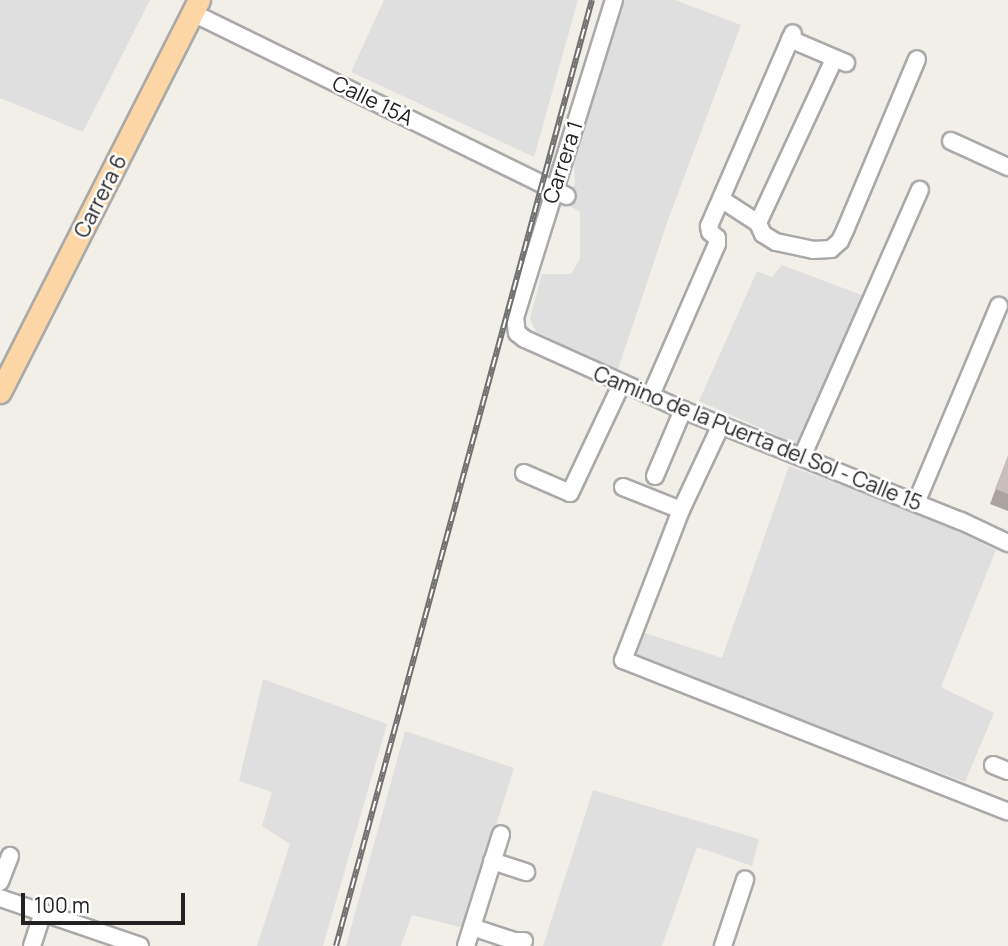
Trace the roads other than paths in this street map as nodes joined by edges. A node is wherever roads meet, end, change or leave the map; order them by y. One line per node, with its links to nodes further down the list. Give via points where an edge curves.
1 (614, 0): 7 (street, Carrera 1)
2 (196, 7): 7 (street, Calle 15A); 13 (main road, Carrera 6)
3 (917, 59): 9 (street, via 840,241 831,249 788,246 763,234)
4 (951, 141): 5 (street)
5 (1008, 167)
6 (920, 190): 17 (street)
7 (560, 192): 11 (street, Carrera 1)
8 (721, 199): 9 (street); 9 (street, via 791,36 840,61); 14 (street, via 708,229 717,244)
9 (758, 223)
10 (999, 306): 21 (street)
11 (514, 325): 12 (street, Camino de la Puerta del Sol - Calle 15, via 524,339)
12 (622, 383): 14 (street, Camino de la Puerta del Sol - Calle 15); 18 (street, via 570,493)
13 (0, 392)
14 (651, 395): 15 (street, Camino de la Puerta del Sol - Calle 15)
15 (683, 410): 16 (street, Camino de la Puerta del Sol - Calle 15); 19 (street)
16 (721, 425): 17 (street, Camino de la Puerta del Sol - Calle 15); 22 (street)
17 (803, 457): 21 (street, Camino de la Puerta del Sol - Calle 15, via 852,483)
18 (524, 473)
19 (655, 477)
20 (623, 487): 22 (street)
21 (916, 503): 23 (street, Camino de la Puerta del Sol - Calle 15)
22 (681, 510): 24 (street, via 623,655 626,663)
23 (1008, 543)
24 (1007, 811)
25 (501, 834): 27 (street)
26 (10, 856): 30 (street)
27 (492, 861): 28 (street); 33 (street)
28 (526, 872)
29 (745, 880): 39 (street)
30 (0, 882)
31 (0, 898): 32 (street)
32 (47, 914): 35 (street); 36 (street); 37 (street)
33 (472, 927): 34 (street); 38 (street)
34 (524, 941)
35 (32, 946)
36 (40, 946)
37 (140, 946)
38 (466, 946)
39 (723, 946)

